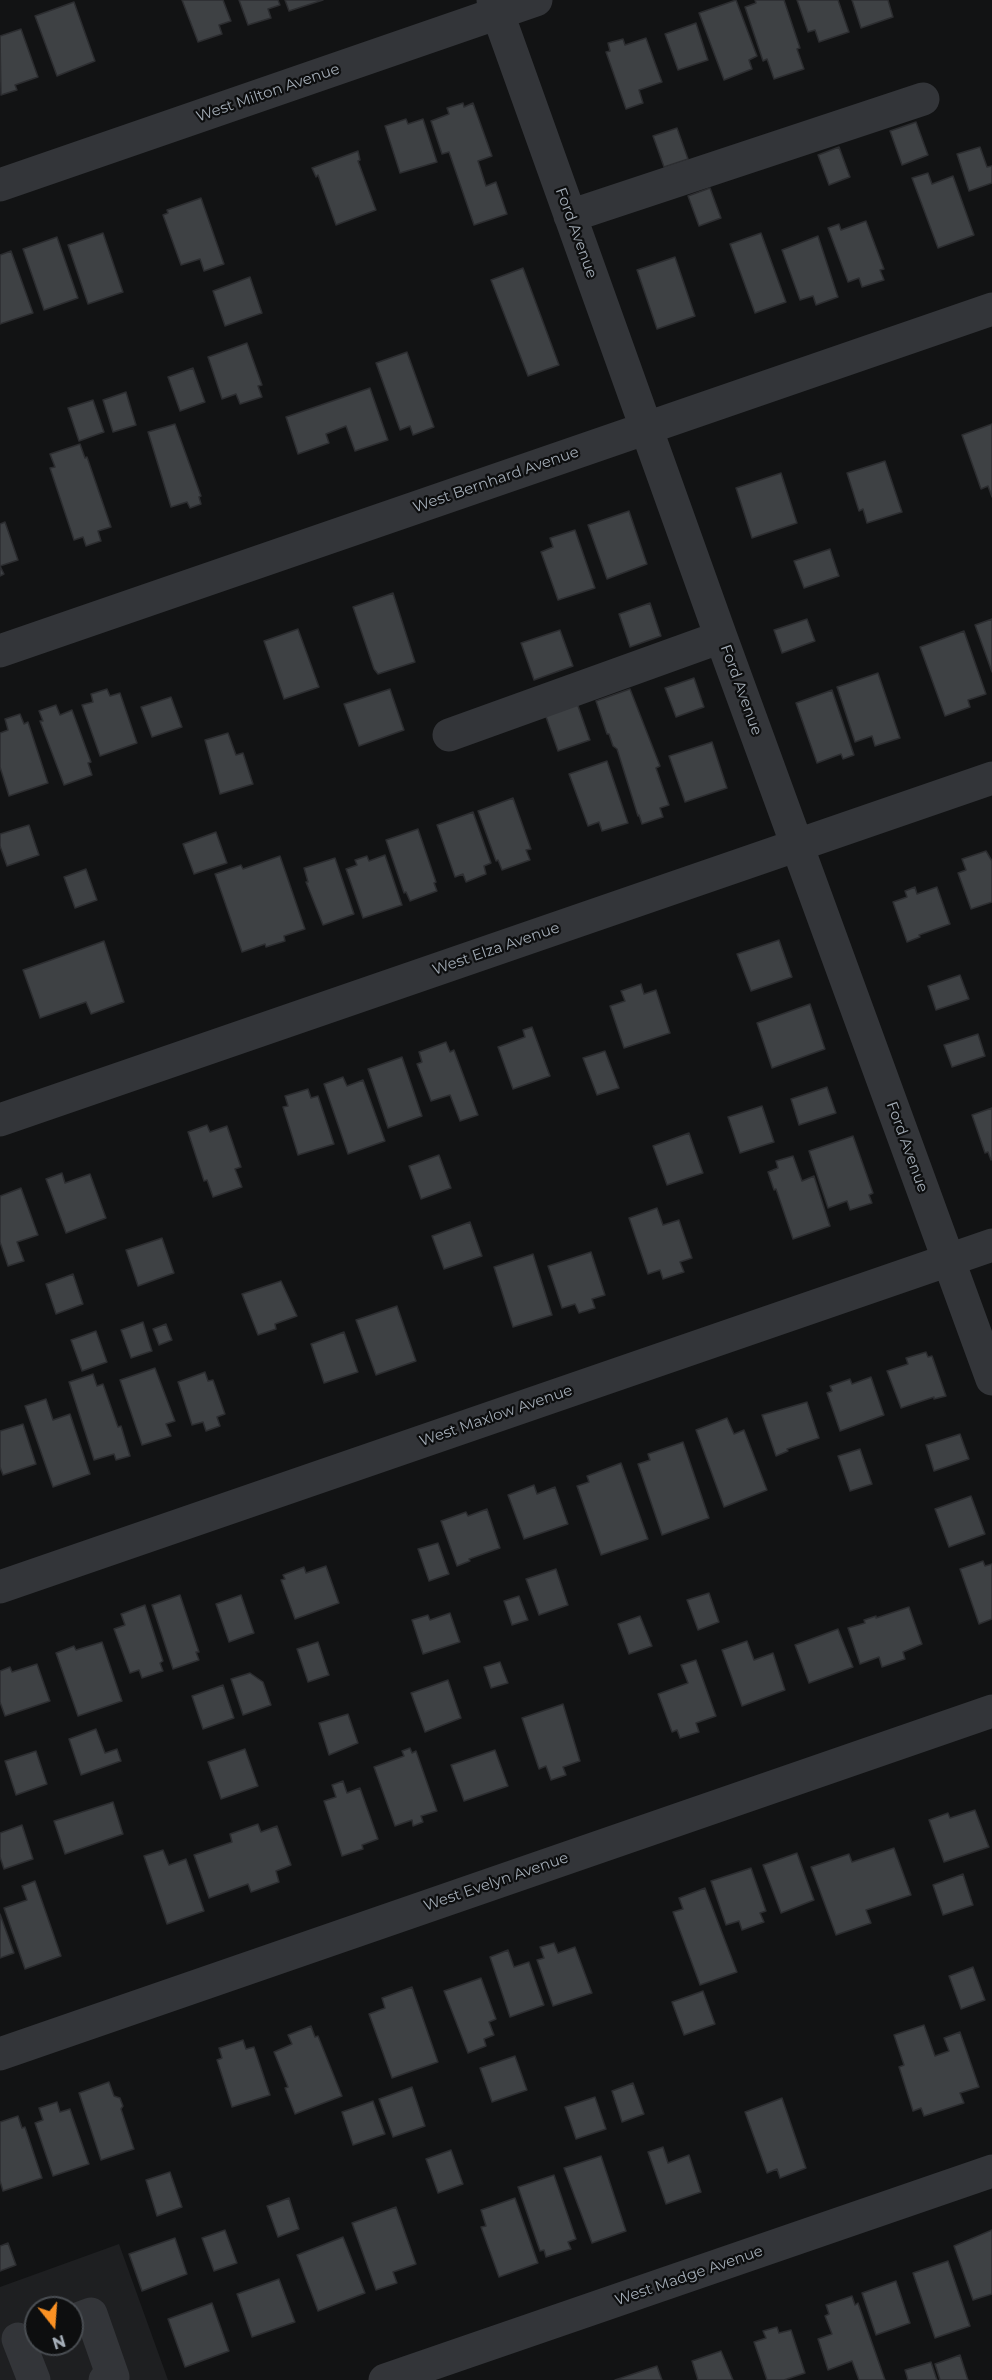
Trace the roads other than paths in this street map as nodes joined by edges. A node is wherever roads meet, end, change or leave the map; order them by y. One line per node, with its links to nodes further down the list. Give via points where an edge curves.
1 (536, 0): 2 (street, West Milton Avenue)
2 (495, 7): 4 (street, West Milton Avenue); 5 (street, Ford Avenue)
3 (923, 99): 5 (street)
4 (0, 185)
5 (570, 216): 7 (street, Ford Avenue)
6 (992, 309): 7 (street, West Bernhard Avenue)
7 (647, 428): 8 (street, Ford Avenue); 9 (street, West Bernhard Avenue)
8 (721, 637): 10 (street); 12 (street, Ford Avenue)
9 (0, 651)
10 (449, 735)
11 (992, 778): 12 (street, West Elza Avenue)
12 (798, 845): 13 (street, West Elza Avenue); 15 (street, Ford Avenue)
13 (0, 1120)
14 (992, 1245): 15 (street, West Maxlow Avenue)
15 (948, 1259): 16 (street, Ford Avenue); 17 (street, West Maxlow Avenue)
16 (992, 1379)
17 (0, 1587)
18 (992, 1711): 19 (street, West Evelyn Avenue)
19 (0, 2054)
20 (992, 2171): 25 (street, West Madge Avenue)
21 (84, 2317): 24 (street, via 91,2314 113,2377)
22 (18, 2339): 23 (street)
23 (34, 2380)
24 (105, 2380)
25 (385, 2380)

